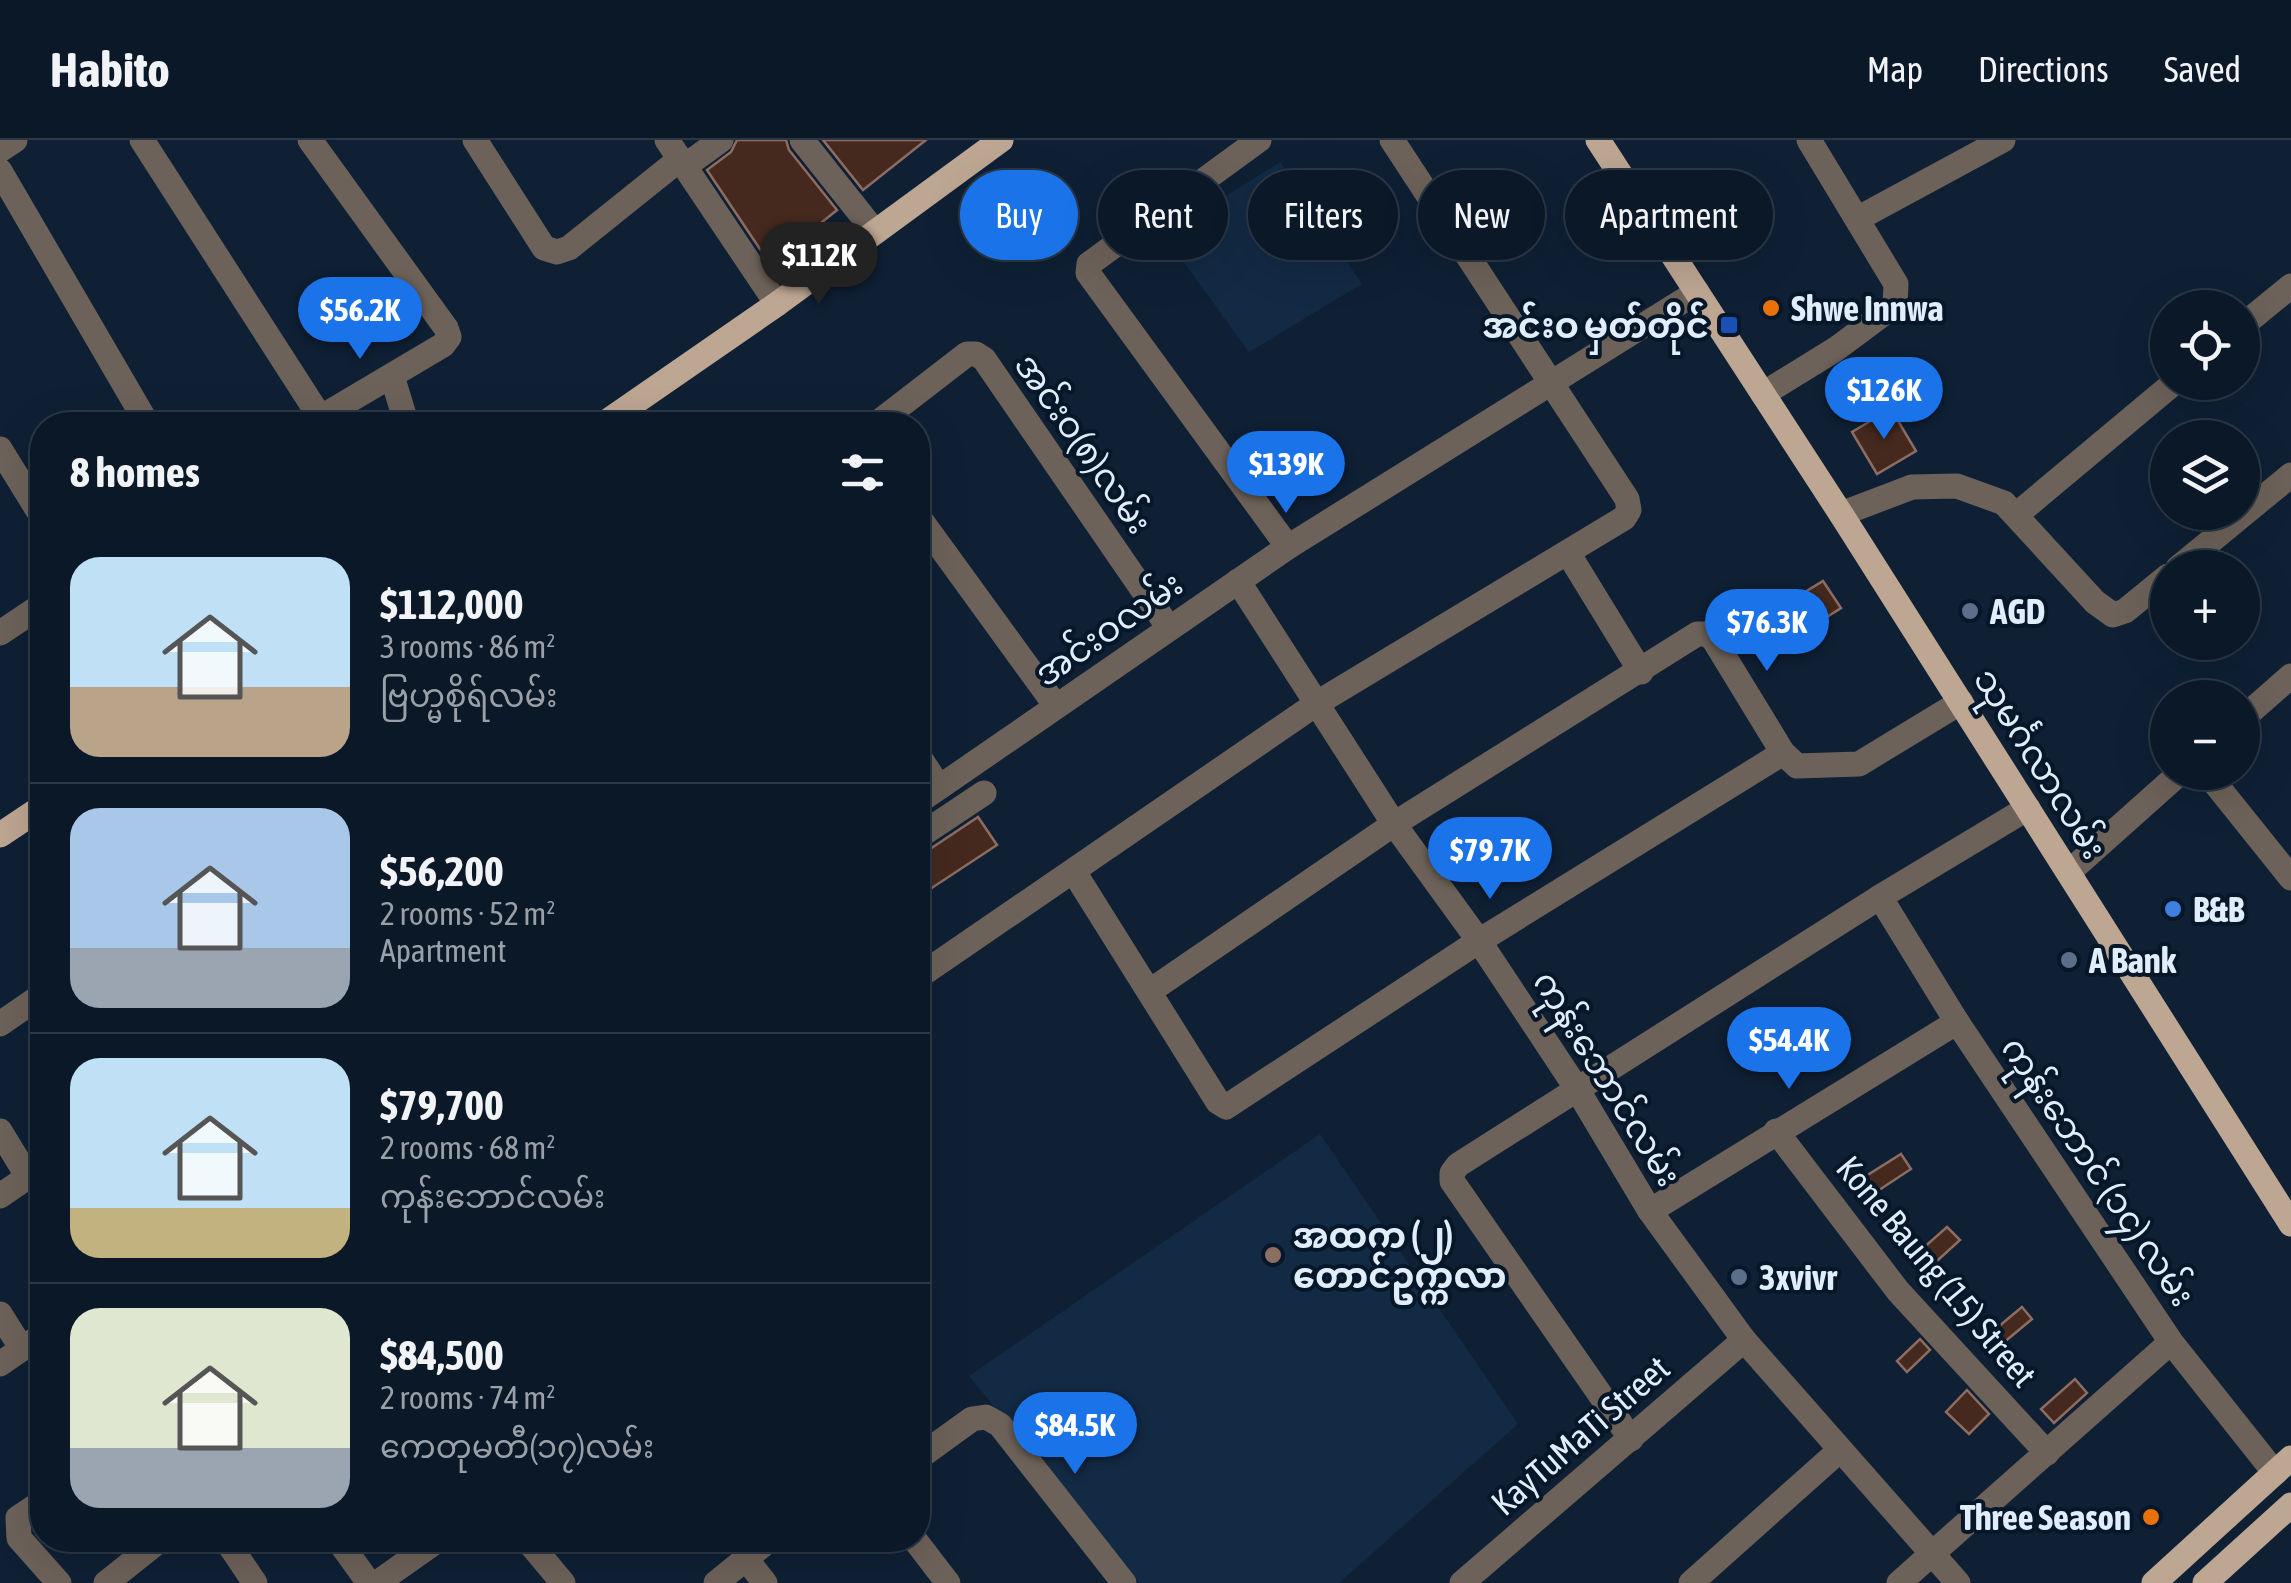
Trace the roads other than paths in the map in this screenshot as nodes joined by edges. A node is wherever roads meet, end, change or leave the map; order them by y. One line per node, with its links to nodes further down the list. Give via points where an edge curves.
1 (15, 140): 13 (street)
2 (142, 140): 27 (street)
3 (310, 140): 22 (street, via 446,328 443,345)
4 (474, 140): 14 (street, via 544,248 557,252)
5 (721, 140): 14 (street)
6 (802, 140): 17 (street)
7 (1001, 140): 17 (main road)
8 (1259, 140): 38 (street, via 1088,264 1088,273)
9 (1392, 140): 23 (street)
10 (1598, 140): 19 (main road, သုမင်္ဂလာလမ်း)
11 (1810, 140): 16 (street)
12 (2003, 140): 16 (street)
13 (0, 150)
14 (677, 155): 20 (street)
15 (0, 171): 26 (street)
16 (1857, 219): 24 (street, via 1896,284 1896,305)
17 (875, 232): 20 (main road)
18 (2291, 286): 21 (street)
19 (1698, 292): 23 (street, အင်းဝလမ်း); 24 (main road, သုမင်္ဂလာလမ်း)
20 (778, 304): 30 (main road)
21 (2260, 311)
22 (392, 376): 28 (street); 29 (street)
23 (1554, 383): 38 (street, အင်းဝလမ်း); 40 (street, via 1629,510)
24 (1763, 394): 35 (main road, သုမင်္ဂလာလမ်း)
25 (2154, 400): 36 (street)
26 (140, 412)
27 (308, 412)
28 (330, 412)
29 (403, 412)
30 (621, 412)
31 (892, 412): 44 (street, အင်းဝ(၈)လမ်း, via 967,354 984,360)
32 (0, 449): 34 (street)
33 (2291, 475): 39 (street)
34 (30, 498)
35 (1842, 514): 36 (street, via 1912,487 1958,486 2004,503); 49 (main road, သုမင်္ဂလာလမ်း)
36 (2016, 516): 42 (street, via 2113,615)
37 (930, 533): 51 (street)
38 (1288, 547): 41 (street, အင်းဝလမ်း)
39 (2200, 550)
40 (1568, 553): 46 (street); 48 (street)
41 (1238, 580): 44 (street, အင်းဝလမ်း); 48 (street, ကုန်းဘောင်လမ်း)
42 (2150, 591)
43 (30, 613): 45 (street)
44 (1169, 628): 51 (street, အင်းဝလမ်း)
45 (0, 633)
46 (1641, 672): 52 (street, via 1707,634); 61 (street)
47 (2291, 676): 50 (street)
48 (1319, 702): 61 (street, ကုန်းဘောင်လမ်း); 64 (street)
49 (1961, 702): 52 (street, via 1859,764 1797,766); 59 (main road, သုမင်္ဂလာလမ်း)
50 (2260, 703)
51 (1056, 706): 54 (street, အင်းဝလမ်း)
52 (1783, 752): 68 (street)
53 (930, 773): 54 (street)
54 (939, 787): 57 (street, အင်းဝလမ်း)
55 (2162, 790): 65 (street)
56 (2220, 790): 66 (street)
57 (930, 794)
58 (984, 794): 62 (street)
59 (2028, 808): 65 (main road, သုမင်္ဂလာလမ်း); 67 (street)
60 (30, 815): 63 (main road)
61 (1394, 824): 68 (street, ကုန်းဘောင်လမ်း); 70 (street)
62 (930, 829)
63 (0, 835)
64 (1074, 872): 69 (street); 70 (street)
65 (2069, 872): 81 (main road, သုမင်္ဂလာလမ်း)
66 (2291, 878)
67 (1880, 897): 72 (street, ကုန်းဘောင် (၁၄) လမ်း); 74 (street)
68 (1479, 941): 70 (street, via 1226,1107); 74 (street, ကုန်းဘောင်လမ်း)
69 (930, 969)
70 (1150, 991)
71 (30, 1003): 73 (street)
72 (1958, 1022): 76 (street); 85 (street, ကုန်းဘောင် (၁၄) လမ်း)
73 (0, 1024)
74 (1577, 1089): 80 (street, ကုန်းဘောင်လမ်း); 88 (street, via 1458,1165 1452,1182)
75 (0, 1131): 77 (street)
76 (1776, 1131): 80 (street); 91 (street, Kone Baung (15) Street, via 1898,1291)
77 (30, 1166)
78 (30, 1175): 79 (street)
79 (0, 1196)
80 (1650, 1211): 84 (street, ကုန်းဘောင်လမ်း)
81 (2290, 1218)
82 (0, 1314): 83 (street)
83 (30, 1340)
84 (1744, 1340): 88 (street, KayTuMaTi Street); 90 (street, ကုန်းဘောင်လမ်း)
85 (2171, 1342): 91 (street); 92 (street, ကုန်းဘောင် (၁၄) လမ်း)
86 (30, 1343): 87 (street)
87 (0, 1364)
88 (1631, 1439): 116 (street, KayTuMaTi Street)
89 (930, 1449): 115 (street, via 972,1418 1000,1425)
90 (1840, 1450): 104 (street, ကုန်းဘောင်လမ်း); 117 (street)
91 (2047, 1453): 104 (street)
92 (2283, 1466): 120 (main road)
93 (2291, 1505): 121 (main road)
94 (30, 1510): 95 (street, via 16,1528)
95 (30, 1550)
96 (32, 1552): 106 (street)
97 (145, 1552): 107 (street)
98 (234, 1552): 108 (street)
99 (347, 1552): 109 (street)
100 (421, 1552): 110 (street)
101 (537, 1552): 111 (street)
102 (754, 1552): 105 (street)
103 (924, 1552): 114 (street)
104 (1931, 1554): 118 (street); 119 (street, ကုန်းဘောင်လမ်း)
105 (746, 1559): 112 (street); 113 (street)
106 (59, 1583)
107 (106, 1583)
108 (254, 1583)
109 (369, 1583)
110 (377, 1583)
111 (563, 1583)
112 (716, 1583)
113 (764, 1583)
114 (948, 1583)
115 (1124, 1583)
116 (1462, 1583)
117 (1690, 1583)
118 (1900, 1583)
119 (1958, 1583)
120 (2154, 1583)
121 (2204, 1583)

